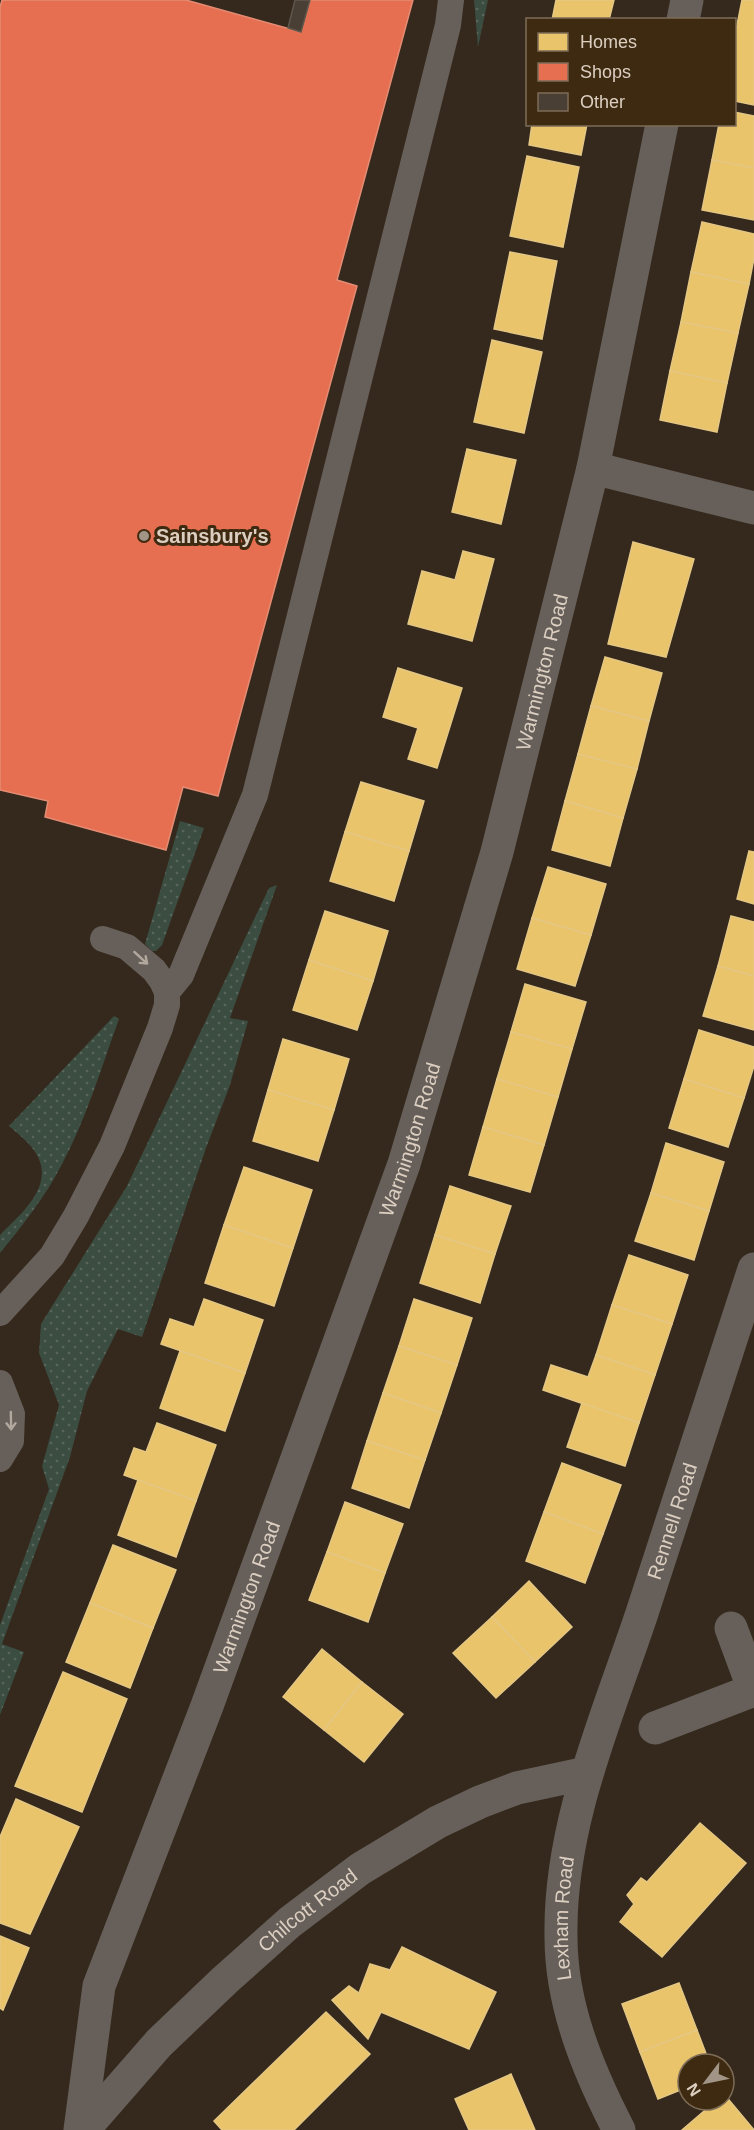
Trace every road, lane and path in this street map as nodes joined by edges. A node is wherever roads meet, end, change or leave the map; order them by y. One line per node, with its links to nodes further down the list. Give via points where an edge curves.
1 (451, 0): 8 (lane, via 448,25 255,795 181,975)
2 (687, 0): 3 (street)
3 (683, 18)
4 (662, 126): 5 (street, Warmington Road)
5 (593, 468): 6 (street); 17 (street, Warmington Road, via 497,852 404,1164 207,1706 99,1986)
6 (754, 508)
7 (103, 939): 8 (lane, one-way to 8, via 128,946 154,970)
8 (167, 992): 10 (lane, via 160,1028 107,1156 52,1256)
9 (754, 1269): 16 (street, Rennell Road)
10 (0, 1313)
11 (0, 1383): 12 (lane, one-way to 12, via 12,1414 11,1441)
12 (0, 1459)
13 (731, 1628): 14 (street)
14 (754, 1690): 15 (street)
15 (655, 1728)
16 (587, 1773): 17 (street, Chilcott Road, via 517,1788 480,1802 438,1822 360,1869 290,1922 225,1980 159,2043); 18 (street, Lexham Road, via 562,1888 561,1938 568,2002 587,2062)
17 (81, 2130)
18 (619, 2130)

